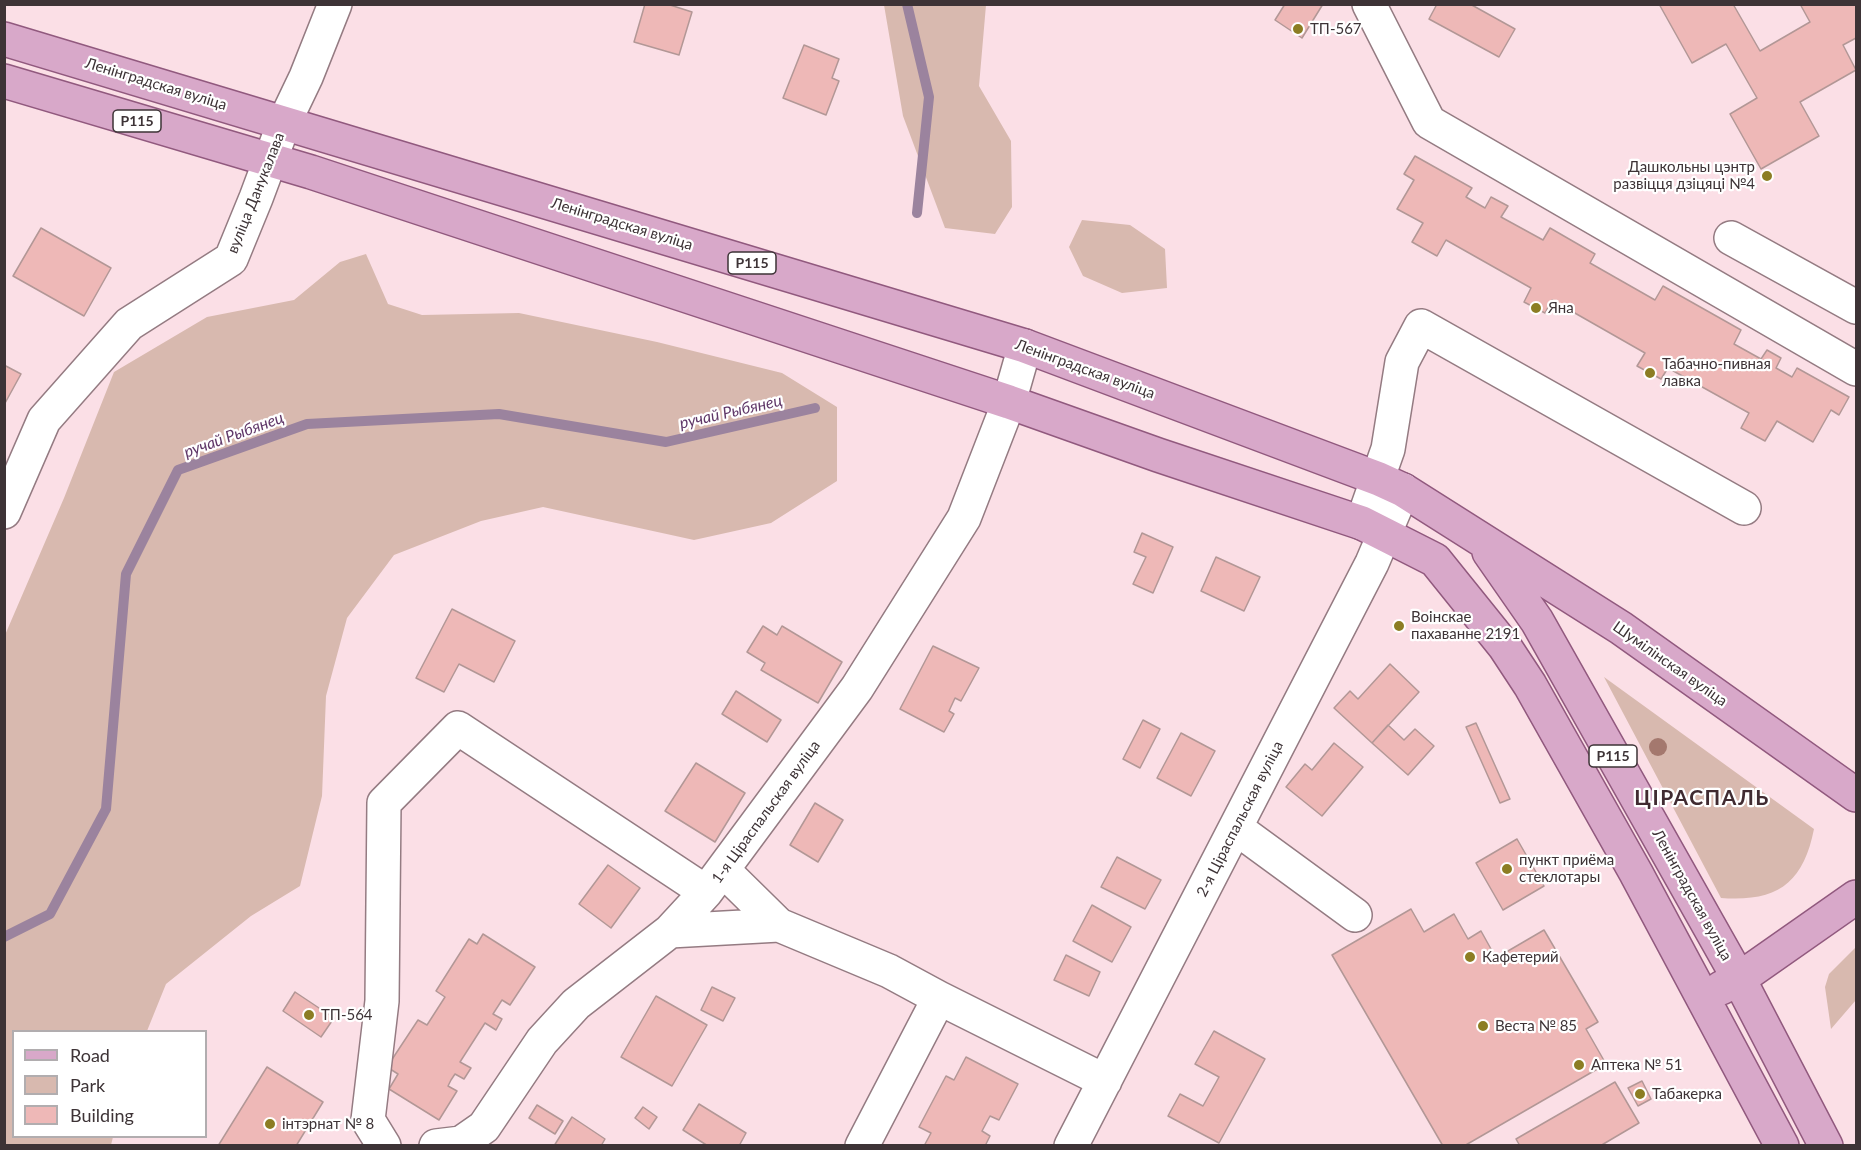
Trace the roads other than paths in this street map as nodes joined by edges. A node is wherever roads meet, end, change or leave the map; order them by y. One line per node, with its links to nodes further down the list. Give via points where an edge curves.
1 (335, 4): 5 (street, вуліца Данукалава)
2 (1369, 4): 10 (street, via 1430,122)
3 (4, 39): 5 (main road, Ленінградская вуліца / Р115)
4 (4, 81): 6 (main road, Р115)
5 (284, 123): 6 (street, вуліца Данукалава); 9 (main road, Ленінградская вуліца / Р115)
6 (269, 161): 11 (main road, Р115, via 322,175); 14 (street, вуліца Данукалава, via 231,259 129,324 44,420)
7 (1731, 238): 8 (street)
8 (1857, 307)
9 (1025, 346): 11 (street, 1-я Ціраспальская вуліца); 12 (main road, Ленінградская вуліца / Р115)
10 (1857, 369)
11 (1009, 402): 15 (main road, Р115); 19 (street, 1-я Ціраспальская вуліца, via 964,518 857,688)
12 (1391, 484): 13 (street, 2-я Ціраспальская вуліца, via 1388,449 1402,362 1421,326); 15 (street, 2-я Ціраспальская вуліца); 16 (main road, Ленінградская вуліца / Р115)
13 (1744, 508)
14 (4, 512)
15 (1374, 528): 18 (street, 2-я Ціраспальская вуліца, via 1372,563); 26 (main road, Р115, via 1436,561 1505,648 1636,873)
16 (1480, 538): 17 (main road, Шумілінская вуліца, via 1621,628); 24 (main road, Ленінградская вуліца / Р115, via 1537,621)
17 (1857, 795)
18 (1236, 828): 21 (street); 27 (street, 2-я Ціраспальская вуліца)
19 (715, 881): 22 (street); 23 (street, 1-я Ціраспальская вуліца); 29 (street, via 458,728 384,803 382,1001 368,1120)
20 (1857, 897): 24 (main road)
21 (1355, 915)
22 (779, 926): 23 (street); 25 (street, via 889,971)
23 (670, 931): 30 (street, 1-я Ціраспальская вуліца, via 576,1004 542,1041 484,1127 461,1143)
24 (1739, 979): 26 (main road); 33 (main road, Ленінградская вуліца / Р115)
25 (939, 998): 27 (street); 31 (street)
26 (1702, 998): 32 (main road, Р115)
27 (1105, 1081): 28 (street, 2-я Ціраспальская вуліца)
28 (1079, 1140)
29 (384, 1146)
30 (436, 1146)
31 (862, 1146)
32 (1782, 1146)
33 (1826, 1146)

